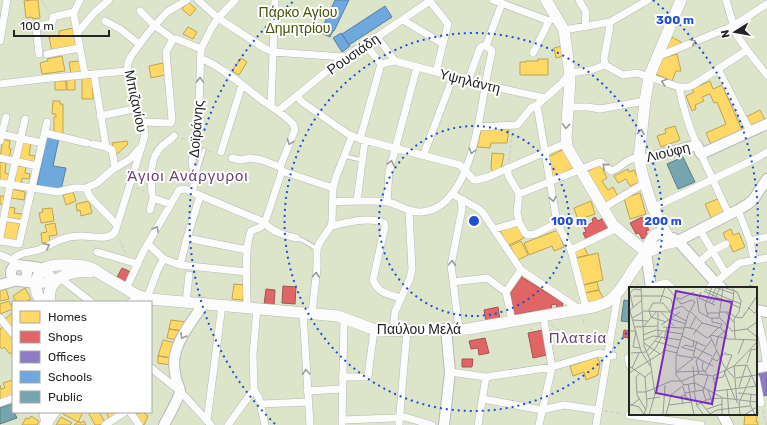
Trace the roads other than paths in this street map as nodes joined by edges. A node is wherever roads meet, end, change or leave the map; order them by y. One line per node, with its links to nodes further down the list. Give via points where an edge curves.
1 (7, 0): 31 (street)
2 (80, 0): 18 (street)
3 (109, 0): 28 (street)
4 (187, 0): 24 (street, Μπιζανίου, via 167,12)
5 (198, 0): 19 (street)
6 (235, 0): 19 (street)
7 (275, 0): 39 (street)
8 (430, 0): 21 (street, Ρουσιάδη); 34 (street, via 448,24)
9 (493, 0): 15 (street)
10 (546, 0): 20 (main road)
11 (579, 0): 26 (street, via 586,12)
12 (648, 0): 23 (street)
13 (681, 0): 44 (main road)
14 (726, 0): 25 (street)
15 (502, 3): 20 (street); 35 (street)
16 (767, 4): 25 (street)
17 (140, 11): 24 (street)
18 (74, 12): 28 (street); 41 (street, via 53,17 52,23 36,27)
19 (218, 18): 37 (street); 39 (street)
20 (553, 19): 27 (main road); 40 (street)
21 (403, 20): 29 (street, Ρουσιάδη); 34 (street)
22 (105, 21): 32 (street)
23 (610, 22): 26 (street); 48 (street)
24 (154, 25): 30 (street); 32 (street, Μπιζανίου)
25 (733, 26): 38 (street); 44 (street, one-way to 25)
26 (585, 27): 27 (street)
27 (564, 30): 53 (main road)
28 (77, 33): 36 (street)
29 (378, 37): 33 (street, Ρουσιάδη); 46 (street)
30 (172, 39): 37 (street); 76 (street, via 166,52 171,123)
31 (0, 42)
32 (139, 44): 51 (street, Μπιζανίου, via 128,63)
33 (365, 44): 43 (street, Ρουσιάδη); 47 (street)
34 (443, 44): 52 (street)
35 (486, 46): 59 (street, via 480,48); 62 (street, via 492,51)
36 (80, 48): 42 (street); 55 (street)
37 (201, 49): 45 (street, Δοϊράνης)
38 (747, 50): 50 (street); 56 (street)
39 (273, 52): 43 (street); 68 (street)
40 (533, 53)
41 (39, 54)
42 (47, 54)
43 (344, 57): 64 (street, Ρουσιάδη)
44 (657, 57): 58 (main road)
45 (200, 58): 61 (street); 108 (street, Δοϊράνης, one-way to 45, via 192,162 199,104)
46 (395, 61): 47 (street, Υψηλάντη); 49 (street, Υψηλάντη)
47 (381, 64): 84 (street)
48 (605, 65): 53 (street); 58 (street, via 624,75 637,73)
49 (418, 67): 52 (street, Υψηλάντη); 89 (street)
50 (718, 68): 63 (street, via 693,85); 79 (street)
51 (127, 71): 54 (street); 69 (street, Μπιζανίου)
52 (436, 72): 57 (street, Υψηλάντη)
53 (570, 73): 65 (street); 70 (main road)
54 (94, 74): 55 (street); 72 (street)
55 (85, 75): 60 (street)
56 (767, 75)
57 (453, 77): 59 (street, Υψηλάντη); 96 (street)
58 (649, 77): 63 (street, one-way to 58); 66 (main road)
59 (468, 81): 62 (street, Υψηλάντη)
60 (0, 84)
61 (242, 85): 68 (street); 92 (street)
62 (485, 85): 65 (street, Υψηλάντη); 78 (street)
63 (679, 87): 90 (street, via 684,110)
64 (297, 96): 71 (street, Ρουσιάδη); 84 (street, via 348,134)
65 (545, 98): 67 (street)
66 (645, 101): 70 (street, via 600,109); 99 (main road, one-way to 66)
67 (537, 105): 78 (street, via 531,108 517,126); 93 (street)
68 (271, 106): 71 (street)
69 (138, 108): 72 (street); 76 (street, Μπιζανίου)
70 (568, 108): 87 (main road, one-way to 87)
71 (278, 111): 105 (street, one-way to 105, via 295,127)
72 (100, 116): 88 (street)
73 (6, 117): 81 (street)
74 (25, 119): 83 (street)
75 (47, 122): 80 (street)
76 (143, 122): 85 (street, Μπιζανίου)
77 (767, 124): 79 (street, Λιούφη)
78 (478, 127): 107 (street, one-way to 107)
79 (750, 131): 90 (street, Λιούφη)
80 (45, 133): 86 (street); 88 (street)
81 (1, 136): 83 (street)
82 (174, 136): 121 (street, via 160,148 155,158 151,174)
83 (21, 138): 86 (street); 101 (street)
84 (359, 138): 89 (street); 95 (street); 100 (street)
85 (144, 142): 103 (street, via 130,159); 141 (street, Μπιζανίου)
86 (42, 143): 102 (street)
87 (566, 143): 93 (street); 106 (main road)
88 (106, 147): 103 (street, via 112,150)
89 (395, 148): 96 (street); 126 (street, one-way to 89, via 389,172)
90 (699, 149): 99 (street, Λιούφη); 109 (street)
91 (204, 150): 108 (lane)
92 (221, 152)
93 (545, 152): 104 (street); 111 (street)
94 (767, 152): 109 (street)
95 (344, 156): 100 (lane); 117 (street)
96 (423, 156): 107 (street)
97 (0, 158): 101 (street)
98 (232, 158): 105 (street, via 262,160)
99 (639, 158): 106 (street, one-way to 106, via 628,160 611,171 601,162); 113 (main road)
100 (362, 160): 124 (street)
101 (15, 162): 102 (street); 114 (street)
102 (37, 166): 115 (street)
103 (115, 168): 116 (street, via 97,183)
104 (508, 168): 107 (street, via 477,180 474,180); 120 (street, via 508,175)
105 (281, 169): 117 (street); 136 (street)
106 (580, 169): 111 (street); 129 (main road)
107 (466, 170): 119 (street)
108 (197, 173): 118 (street, Δοϊράνης)
109 (712, 179): 130 (street); 133 (street)
110 (767, 179): 133 (street, via 753,200)
111 (550, 181): 120 (street); 138 (street, one-way to 138)
112 (0, 183): 114 (street)
113 (645, 183): 129 (street); 130 (main road)
114 (10, 185): 115 (street); 128 (street)
115 (31, 188): 116 (street, via 58,192); 135 (street)
116 (86, 188): 141 (street, via 90,197)
117 (333, 188): 125 (street)
118 (192, 192): 122 (street); 127 (street, via 179,190)
119 (452, 194): 123 (street); 132 (street, via 442,205 432,210)
120 (519, 194): 137 (street, via 517,212)
121 (152, 196): 127 (street); 131 (street)
122 (200, 196): 136 (street); 145 (street)
123 (461, 199): 142 (street, via 483,213); 176 (street, one-way to 123, via 451,265 462,209)
124 (357, 201): 125 (street); 126 (street)
125 (333, 202): 139 (street)
126 (387, 202): 132 (street)
127 (170, 204): 152 (street, one-way to 127)
128 (3, 208): 134 (street)
129 (603, 208): 140 (main road)
130 (653, 208): 147 (main road)
131 (150, 210)
132 (409, 211): 184 (street, via 412,269)
133 (733, 213): 143 (street); 148 (street)
134 (4, 219): 135 (lane); 144 (street)
135 (24, 222): 150 (street, via 19,244)
136 (264, 222): 146 (street, via 278,233); 155 (street, via 261,227 251,231)
137 (520, 222): 138 (street, via 525,233 531,236); 142 (street)
138 (558, 222): 156 (street)
139 (330, 226): 154 (street); 184 (street, via 366,220 384,223 373,280 380,291)
140 (617, 228): 156 (street); 159 (main road)
141 (116, 229): 170 (street, one-way to 141, via 17,255 42,249 66,238 102,238 113,235)
142 (494, 229): 168 (street)
143 (700, 230): 151 (street); 157 (street)
144 (0, 237)
145 (187, 238): 155 (street); 166 (street)
146 (296, 238): 154 (lane)
147 (666, 239): 151 (main road); 159 (main road, via 655,249)
148 (750, 240): 149 (street); 163 (street)
149 (766, 240)
150 (0, 241)
151 (678, 241): 164 (street)
152 (148, 244): 162 (street); 165 (street)
153 (726, 244): 157 (street)
154 (317, 249): 196 (street, one-way to 154)
155 (247, 250): 169 (street)
156 (571, 250): 194 (street)
157 (712, 251): 164 (street); 172 (street)
158 (97, 252): 165 (street)
159 (646, 252): 174 (main road, Παύλου Μελά); 178 (street)
160 (1, 256): 170 (street)
161 (767, 258): 163 (street)
162 (164, 259): 166 (street); 185 (street)
163 (754, 260): 172 (street, via 739,263)
164 (698, 263): 179 (street)
165 (138, 264): 181 (street)
166 (180, 265): 169 (street)
167 (43, 269): 170 (street); 171 (main road, Παύλου Μελά, via 50,266 81,265); 175 (street); 177 (main road)
168 (521, 270): 183 (street); 194 (street)
169 (247, 272): 192 (street)
170 (13, 274): 177 (street)
171 (102, 274): 175 (main road, Παύλου Μελά, via 82,272); 181 (main road, Παύλου Μελά)
172 (726, 274): 179 (street)
173 (189, 275): 189 (street)
174 (628, 277): 178 (street, via 643,272); 182 (main road, Παύλου Μελά)
175 (57, 280): 177 (street); 187 (main road, via 50,292); 188 (street)
176 (453, 282): 183 (street, via 487,278); 203 (street)
177 (36, 283): 186 (main road)
178 (650, 284): 180 (street, via 666,283)
179 (715, 286)
180 (671, 287)
181 (126, 289): 185 (main road, Παύλου Μελά)
182 (619, 290): 194 (main road, Παύλου Μελά, via 605,303); 209 (street)
183 (506, 292): 201 (street)
184 (401, 298): 206 (street, via 395,312)
185 (139, 300): 189 (main road, Παύλου Μελά)
186 (41, 301)
187 (50, 301)
188 (89, 301)
189 (186, 302): 190 (main road, Παύλου Μελά)
190 (204, 303): 191 (main road, Παύλου Μελά); 220 (street, one-way to 220, via 176,351 174,367)
191 (222, 305): 192 (main road, Παύλου Μελά); 242 (street)
192 (252, 308): 196 (main road, Παύλου Μελά); 219 (street)
193 (757, 310): 195 (street)
194 (583, 312): 197 (main road, Παύλου Μελά)
195 (767, 312)
196 (308, 313): 199 (main road, Παύλου Μελά); 221 (street, one-way to 196)
197 (543, 315): 201 (main road, Παύλου Μελά); 211 (street)
198 (0, 318): 207 (street)
199 (344, 318): 204 (main road, Παύλου Μελά); 215 (street)
200 (757, 318): 208 (street)
201 (512, 321): 203 (main road, Παύλου Μελά)
202 (446, 329): 203 (main road, Παύλου Μελά); 205 (main road, Παύλου Μελά); 214 (street)
203 (459, 329)
204 (374, 330): 206 (main road, Παύλου Μελά); 215 (street, via 368,376)
205 (407, 330): 206 (main road, Παύλου Μελά); 237 (street)
206 (393, 331)
207 (12, 333)
208 (760, 342): 210 (street)
209 (611, 355): 211 (street, via 599,353); 229 (street)
210 (767, 366): 212 (street)
211 (552, 367): 216 (street); 228 (street)
212 (757, 368)
213 (152, 369): 220 (street)
214 (450, 372): 216 (street); 252 (street)
215 (342, 377): 218 (street)
216 (486, 377): 223 (street)
217 (757, 383): 226 (street)
218 (342, 389): 221 (street); 240 (street)
219 (254, 390): 227 (street); 247 (street)
220 (180, 391): 242 (street); 246 (street)
221 (308, 391): 224 (street)
222 (12, 398): 225 (street)
223 (483, 399): 228 (street); 253 (street)
224 (308, 402): 227 (street); 249 (street)
225 (0, 403)
226 (761, 403)
227 (261, 404): 248 (street)
228 (542, 410): 229 (street, via 564,405); 254 (street)
229 (598, 410): 255 (street)
230 (53, 413): 239 (main road)
231 (57, 413): 239 (main road)
232 (123, 413): 244 (street)
233 (131, 413): 245 (street)
234 (630, 415): 238 (street)
235 (665, 415): 238 (street)
236 (723, 415): 257 (street)
237 (400, 417): 241 (street); 250 (street); 251 (street)
238 (671, 421): 243 (street)
239 (47, 422)
240 (342, 422): 241 (street)
241 (365, 422)
242 (209, 423)
243 (684, 424): 256 (street)
244 (105, 425)
245 (139, 425)
246 (164, 425)
247 (228, 425)
248 (265, 425)
249 (310, 425)
250 (399, 425)
251 (432, 425)
252 (444, 425)
253 (478, 425)
254 (539, 425)
255 (596, 425)
256 (701, 425)
257 (728, 425)

